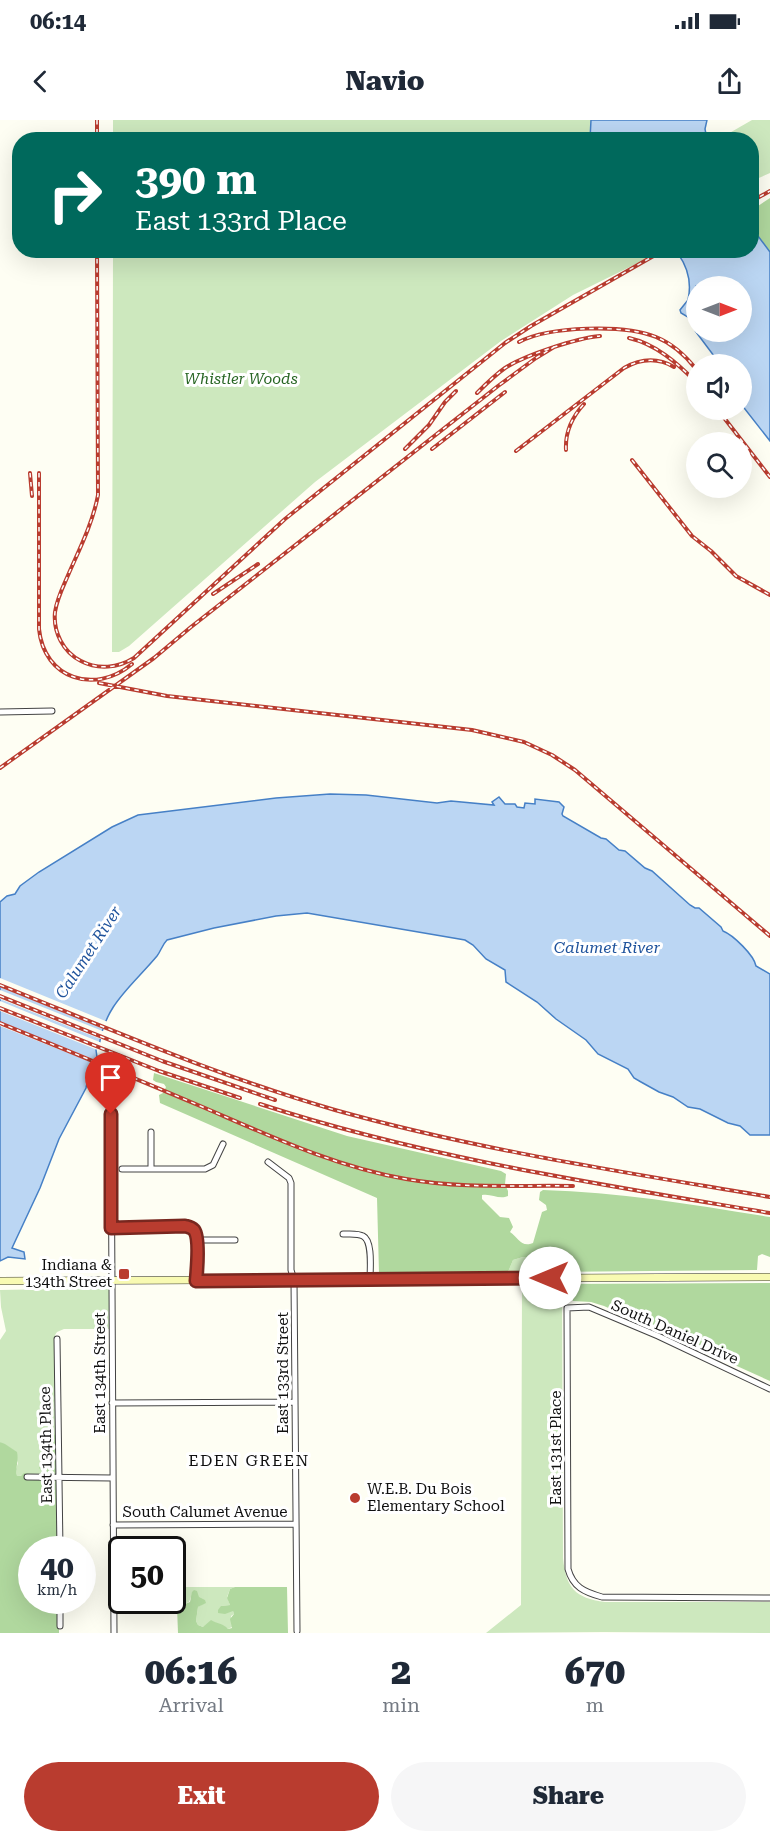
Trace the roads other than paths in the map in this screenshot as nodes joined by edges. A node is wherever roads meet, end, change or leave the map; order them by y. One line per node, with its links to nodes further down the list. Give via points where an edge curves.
1 (52, 711): 2 (street)
2 (0, 712)
3 (111, 1114): 9 (street, East 134th Street)
4 (151, 1132): 8 (street)
5 (223, 1144): 8 (street, via 213,1165 205,1169)
6 (268, 1162): 14 (street, East 133rd Street, via 291,1183)
7 (122, 1169): 8 (street)
8 (151, 1169)
9 (111, 1228): 11 (street, via 185,1226 193,1230); 17 (street, East 134th Street)
10 (343, 1234): 15 (street, via 359,1234 368,1240)
11 (197, 1240): 12 (street); 18 (street)
12 (235, 1240)
13 (770, 1277): 15 (main road)
14 (294, 1280): 15 (main road); 18 (main road); 22 (street, East 133rd Street)
15 (370, 1280)
16 (0, 1281): 17 (main road)
17 (111, 1281): 18 (main road); 23 (street, East 134th Street)
18 (196, 1281)
19 (567, 1308): 21 (street, South Daniel Drive, via 589,1307); 30 (street, East 131st Place, via 571,1578 588,1593 602,1597)
20 (57, 1339): 24 (street, East 134th Place)
21 (770, 1389)
22 (295, 1402): 23 (street); 28 (street, East 133rd Street)
23 (112, 1403): 26 (street, East 134th Street)
24 (59, 1477): 25 (street); 26 (street); 29 (street, East 134th Place)
25 (27, 1478)
26 (112, 1478): 27 (street, East 134th Street)
27 (113, 1524): 28 (street, South Calumet Avenue); 34 (street, East 134th Street)
28 (296, 1524): 33 (street, East 133rd Street)
29 (60, 1536)
30 (770, 1598)
31 (60, 1614): 32 (street)
32 (60, 1626)
33 (297, 1631)
34 (114, 1633)

